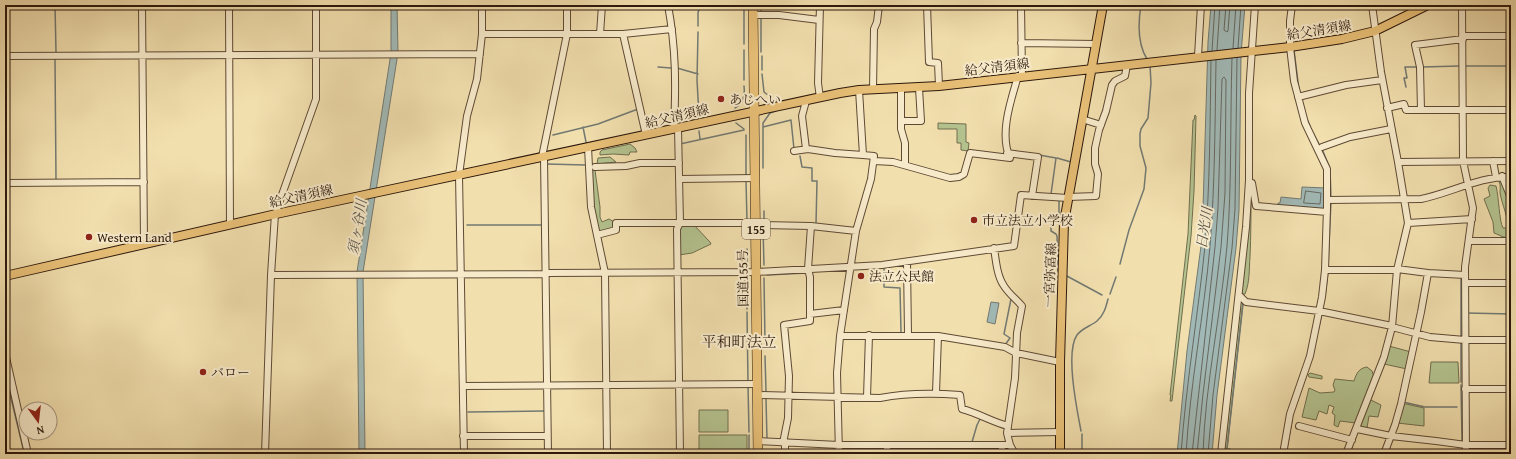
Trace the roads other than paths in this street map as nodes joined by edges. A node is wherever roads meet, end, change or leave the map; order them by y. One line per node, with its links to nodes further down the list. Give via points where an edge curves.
1 (142, 5): 38 (street)
2 (230, 5): 39 (street)
3 (316, 5): 36 (street)
4 (482, 5): 26 (street)
5 (567, 5): 27 (street)
6 (602, 5): 28 (street)
7 (668, 5): 24 (street)
8 (753, 5): 21 (highway, 国道155号 / 155)
9 (820, 5): 23 (street)
10 (879, 5): 48 (street, via 874,29)
11 (927, 5): 46 (street, via 929,62 938,64)
12 (1021, 5): 32 (street)
13 (1103, 5): 33 (main road, 一宮弥富線)
14 (1201, 5): 41 (street)
15 (1251, 5): 22 (street)
16 (1255, 5): 22 (street)
17 (1292, 5): 34 (street)
18 (1372, 5): 25 (street)
19 (1428, 5): 25 (main road, 給父清須線)
20 (1462, 5): 31 (street)
21 (753, 15): 23 (street); 58 (highway, 国道155号 / 155)
22 (1254, 18): 35 (street)
23 (820, 20): 52 (street)
24 (672, 29): 29 (street); 62 (street)
25 (1375, 31): 34 (main road, 給父清須線, via 1342,39); 45 (street)
26 (482, 34): 27 (street); 37 (street)
27 (567, 34): 28 (street); 71 (street)
28 (600, 34): 29 (street)
29 (623, 34): 64 (street)
30 (1511, 36): 31 (street)
31 (1463, 37): 55 (street, via 1415,45 1420,66); 56 (street)
32 (1021, 43): 33 (street); 44 (street)
33 (1096, 44): 43 (main road, 一宮弥富線)
34 (1292, 46): 35 (main road, 給父清須線); 51 (street)
35 (1250, 51): 41 (main road, 給父清須線); 85 (street)
36 (316, 54): 37 (street); 39 (street); 95 (street, via 316,99)
37 (480, 54): 80 (street, via 477,79 467,116)
38 (143, 55): 39 (street); 40 (street); 86 (street)
39 (230, 55): 100 (street)
40 (5, 56)
41 (1200, 56): 42 (main road, 給父清須線)
42 (1127, 65): 43 (main road, 給父清須線); 61 (street, via 1124,76 1112,85)
43 (1091, 69): 44 (main road, 給父清須線); 59 (main road, 一宮弥富線)
44 (1020, 76): 46 (main road, 給父清須線); 69 (street, via 1010,102 1004,139)
45 (1382, 80): 51 (street, via 1355,83); 54 (street)
46 (939, 86): 47 (main road, 給父清須線)
47 (920, 88): 49 (main road, 給父清須線); 60 (street, via 921,121)
48 (873, 89): 49 (main road, 給父清須線); 50 (main road, 給父清須線)
49 (900, 89): 60 (street)
50 (859, 90): 52 (main road, 給父清須線); 70 (street)
51 (1299, 97): 93 (street, via 1305,123 1327,169)
52 (820, 98): 53 (main road, 給父清須線)
53 (806, 101): 58 (main road, 給父清須線); 67 (street, via 802,116)
54 (1387, 108): 55 (street, via 1404,104 1406,110); 63 (street)
55 (1421, 110): 56 (street)
56 (1463, 110): 57 (street); 72 (street)
57 (1511, 110)
58 (754, 111): 62 (main road, 給父清須線); 83 (highway, 国道155号 / 155)
59 (1082, 119): 61 (street); 90 (main road, 一宮弥富線)
60 (901, 121): 78 (street)
61 (1101, 125): 90 (street, via 1095,148 1098,174 1096,196)
62 (676, 128): 64 (main road, 給父清須線); 77 (street)
63 (1391, 129): 66 (street, via 1350,137); 76 (street)
64 (646, 135): 65 (main road, 給父清須線)
65 (588, 147): 71 (main road, 給父清須線); 103 (street, via 591,207)
66 (1322, 147)
67 (806, 149): 68 (street); 70 (street)
68 (794, 151)
69 (1007, 153): 78 (street, via 1010,158 970,153 964,174 950,178); 89 (street, via 1038,157)
70 (863, 155): 75 (street, via 874,156)
71 (543, 157): 80 (main road, 給父清須線); 116 (street)
72 (1463, 161): 73 (street); 76 (street); 88 (street)
73 (1493, 161): 74 (street); 81 (street)
74 (1511, 161)
75 (874, 162): 78 (street); 102 (street)
76 (1398, 162): 92 (street)
77 (679, 164): 79 (street, via 640,163); 84 (street)
78 (905, 165)
79 (595, 167)
80 (460, 175): 95 (main road, 給父清須線); 119 (street)
81 (1499, 177): 82 (street); 88 (street); 91 (street)
82 (1511, 177)
83 (755, 178): 84 (street); 99 (highway, 国道155号 / 155)
84 (679, 179): 97 (street)
85 (1249, 180): 94 (street, via 1252,183 1256,206); 124 (street)
86 (144, 182): 87 (street); 106 (street)
87 (5, 183)
88 (1468, 185): 92 (street, via 1433,196); 96 (street, via 1473,208)
89 (1032, 196): 90 (street); 107 (street, via 1021,195 1014,246)
90 (1068, 198): 138 (main road, 一宮弥富線, via 1064,222)
91 (1511, 198)
92 (1404, 199): 93 (street); 98 (street)
93 (1330, 200): 94 (street)
94 (1327, 212): 111 (street)
95 (275, 214): 100 (main road, 給父清須線); 118 (street)
96 (1472, 219): 98 (street); 105 (street)
97 (680, 223): 99 (street); 103 (street, via 616,223 616,230); 114 (street, via 677,229)
98 (1408, 223): 112 (street)
99 (756, 224): 101 (street); 115 (highway, 国道155号 / 155)
100 (230, 225): 106 (main road, 給父清須線)
101 (811, 226): 102 (street); 110 (street)
102 (856, 231): 109 (street)
103 (597, 235): 113 (street)
104 (1511, 241): 105 (street)
105 (1468, 242): 120 (street)
106 (144, 244): 121 (main road, 給父清須線)
107 (994, 248): 108 (street); 137 (street, via 1002,281 1022,306)
108 (907, 262): 109 (street); 131 (street)
109 (851, 267): 110 (street); 125 (street)
110 (808, 269): 115 (street); 127 (street)
111 (1327, 270): 112 (street); 126 (street)
112 (1397, 270): 117 (street); 128 (street)
113 (605, 272): 114 (street); 116 (street); 140 (street)
114 (678, 272): 115 (street); 141 (street)
115 (756, 272): 139 (highway, 国道155号 / 155)
116 (546, 273): 119 (street); 143 (street)
117 (1428, 273): 120 (street); 129 (street)
118 (271, 275): 119 (street); 169 (street)
119 (461, 275): 142 (street)
120 (1465, 275): 122 (street)
121 (5, 276)
122 (1465, 283): 123 (street); 134 (street)
123 (1511, 283)
124 (1240, 296): 126 (street, via 1246,302); 181 (street)
125 (844, 310): 127 (street); 132 (street)
126 (1321, 311): 128 (street); 182 (street, via 1310,356 1290,414)
127 (810, 314): 148 (street, via 810,321 784,325 789,376)
128 (1392, 326): 129 (street); 153 (street, via 1384,357)
129 (1417, 333): 134 (street, via 1430,337); 158 (street, via 1400,410)
130 (869, 335): 131 (street); 132 (street); 150 (street)
131 (908, 335): 133 (street)
132 (840, 336): 149 (street)
133 (938, 336): 137 (street, via 1005,347); 146 (street)
134 (1465, 340): 135 (street); 144 (street)
135 (1511, 340)
136 (5, 353): 168 (street)
137 (1016, 353): 138 (street); 151 (street)
138 (1060, 362): 154 (main road, 一宮弥富線)
139 (757, 384): 141 (street); 147 (highway, 国道155号 / 155)
140 (606, 385): 141 (street); 143 (street); 172 (street)
141 (680, 385): 173 (street)
142 (463, 386): 143 (street); 156 (street)
143 (547, 386): 157 (street)
144 (1465, 389): 145 (street); 164 (street)
145 (1511, 389)
146 (936, 393): 150 (street); 151 (street, via 960,395 962,409)
147 (757, 394): 148 (street); 160 (highway, 国道155号 / 155)
148 (788, 395): 149 (street); 161 (street)
149 (837, 396): 150 (street); 166 (street)
150 (867, 397)
151 (1008, 426): 155 (street)
152 (1299, 426): 159 (street)
153 (1357, 428): 158 (street); 159 (street)
154 (1060, 432): 155 (street); 180 (main road, 一宮弥富線)
155 (1007, 433): 163 (street)
156 (464, 436): 157 (street); 170 (street)
157 (548, 436): 171 (street)
158 (1391, 436): 164 (street); 184 (street)
159 (1352, 440): 183 (street)
160 (758, 441): 161 (street); 174 (highway, 国道155号 / 155)
161 (784, 443): 166 (street); 175 (street)
162 (1002, 445): 163 (street); 167 (street); 178 (street)
163 (1010, 445): 179 (street)
164 (1466, 445): 165 (street); 185 (street)
165 (1511, 445)
166 (839, 446): 167 (street); 176 (street)
167 (887, 446): 177 (street)
168 (28, 454)
169 (265, 454)
170 (464, 454)
171 (548, 454)
172 (607, 454)
173 (680, 454)
174 (758, 454)
175 (785, 454)
176 (839, 454)
177 (887, 454)
178 (1002, 454)
179 (1015, 454)
180 (1060, 454)
181 (1221, 454)
182 (1283, 454)
183 (1346, 454)
184 (1384, 454)
185 (1466, 454)

